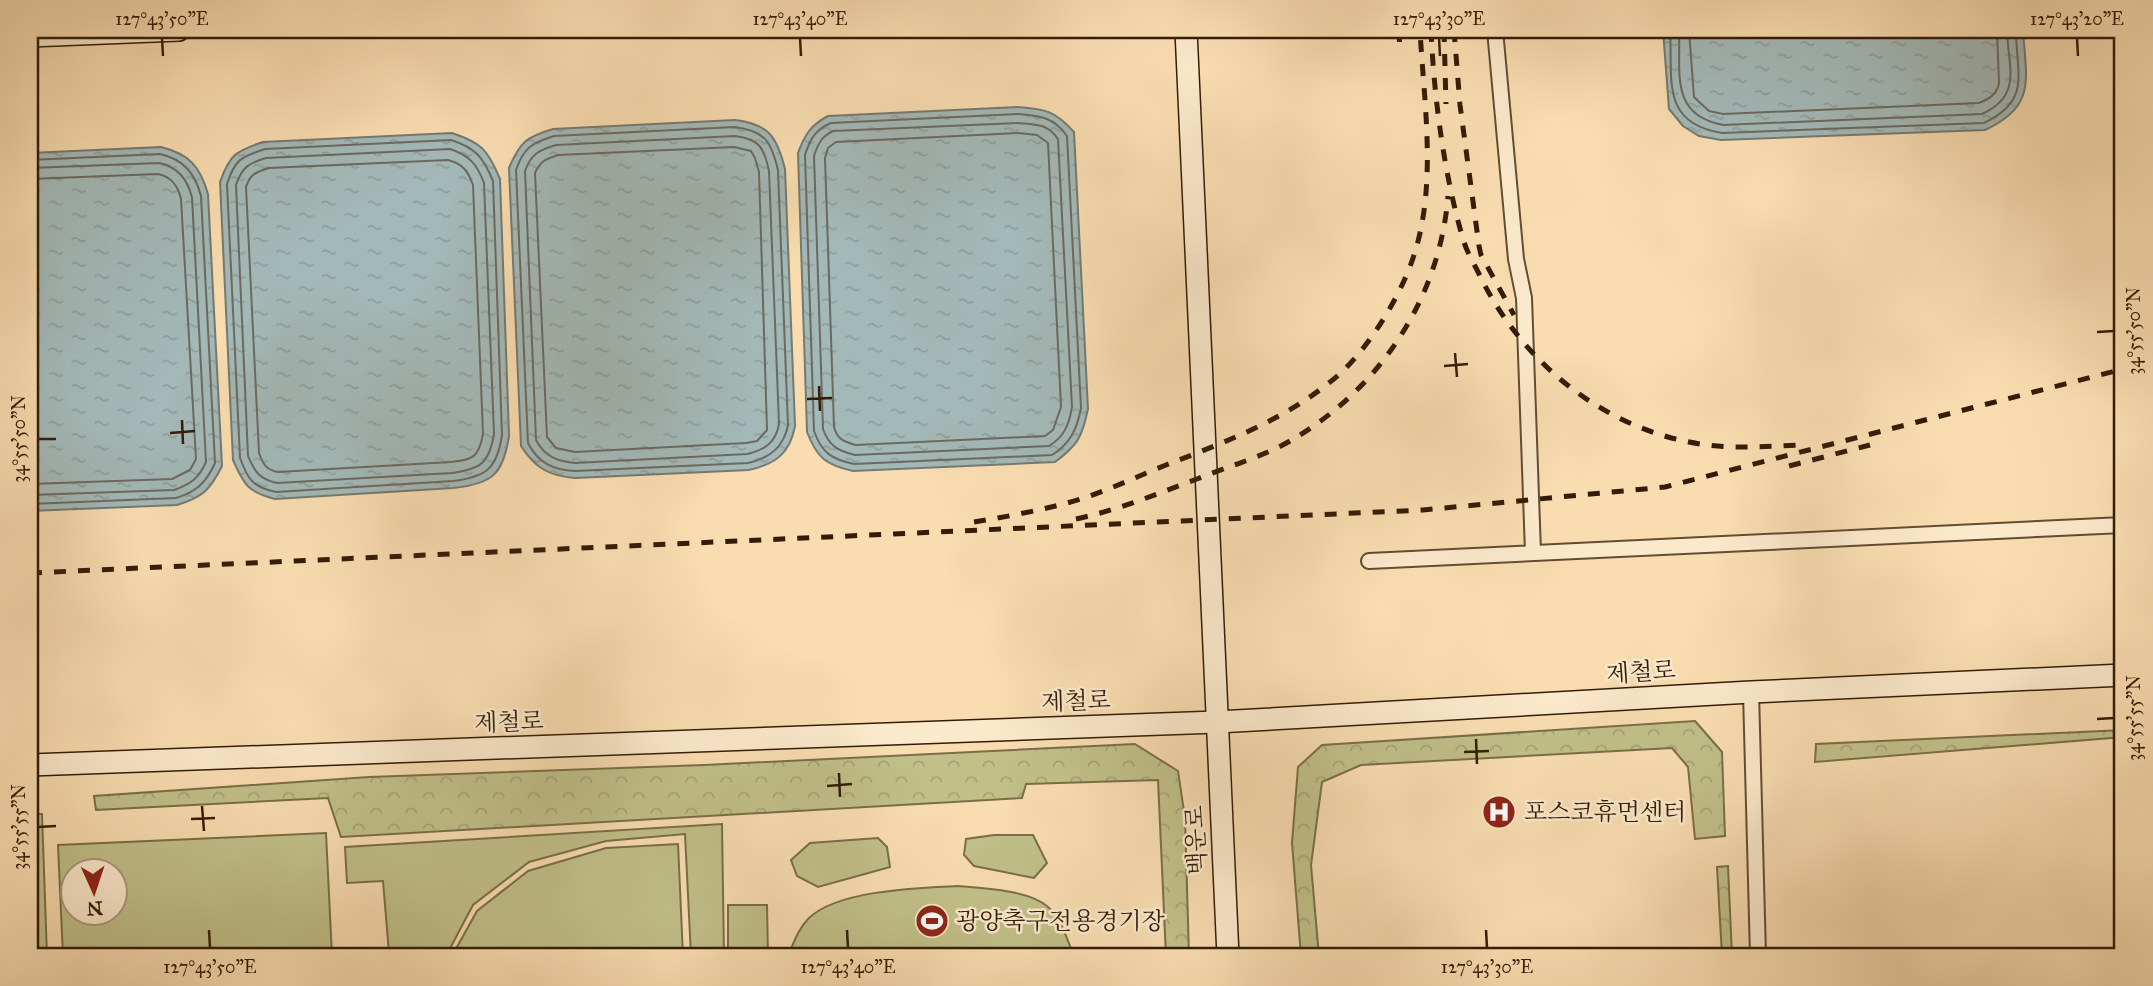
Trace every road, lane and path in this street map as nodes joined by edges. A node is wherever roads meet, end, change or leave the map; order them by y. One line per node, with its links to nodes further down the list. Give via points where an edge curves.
1 (179, 30): 4 (main road)
2 (1186, 30): 10 (main road, 백운로)
3 (1495, 30): 6 (street, via 1516,259 1524,298)
4 (30, 36)
5 (2123, 525): 6 (street)
6 (1533, 553): 7 (street)
7 (1369, 561)
8 (2123, 675): 9 (main road, 제철로)
9 (1751, 692): 10 (main road, 제철로); 13 (street)
10 (1217, 722): 11 (main road, 제철로); 12 (main road, 백운로)
11 (30, 765)
12 (1228, 956)
13 (1758, 956)

